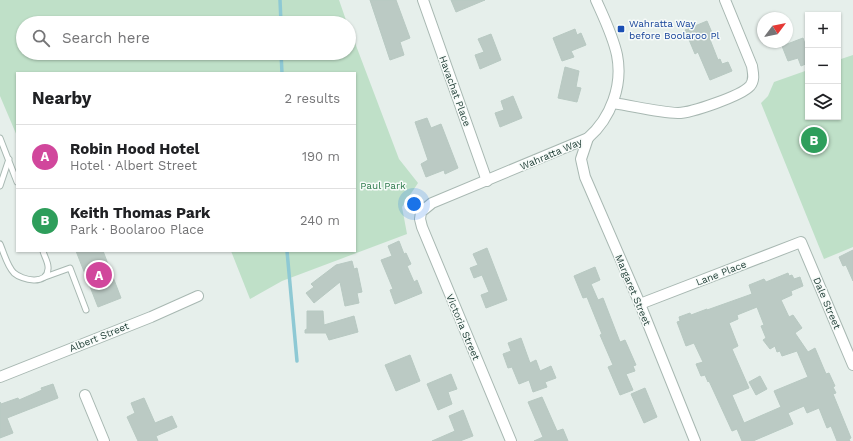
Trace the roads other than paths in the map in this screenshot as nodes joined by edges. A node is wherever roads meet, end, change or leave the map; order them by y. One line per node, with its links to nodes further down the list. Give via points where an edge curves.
1 (422, 0): 9 (street, Havachat Place)
2 (596, 0): 4 (street, Wahratta Way, via 617,55 618,81)
3 (725, 0): 4 (street, via 753,70 750,86 699,110 689,112 668,112)
4 (613, 103): 6 (street, Wahratta Way, via 604,120)
5 (0, 138): 7 (lane)
6 (588, 138): 9 (street, Wahratta Way); 17 (street, Margaret Street, via 581,158 583,172)
7 (9, 159): 8 (lane); 10 (lane)
8 (16, 179)
9 (487, 181): 11 (street, Wahratta Way, via 432,203)
10 (0, 186)
11 (421, 212): 23 (street, Victoria Street, via 422,227)
12 (801, 242): 17 (street, Lane Place); 19 (street, Dale Street)
13 (0, 244): 15 (lane, via 15,273 28,279)
14 (42, 252): 15 (lane, via 48,269)
15 (42, 279): 18 (lane, via 70,268)
16 (198, 296): 20 (street, Albert Street)
17 (640, 304): 24 (street, Margaret Street)
18 (86, 310)
19 (853, 365)
20 (0, 377)
21 (85, 395): 22 (street)
22 (104, 441)
23 (511, 441)
24 (695, 441)

